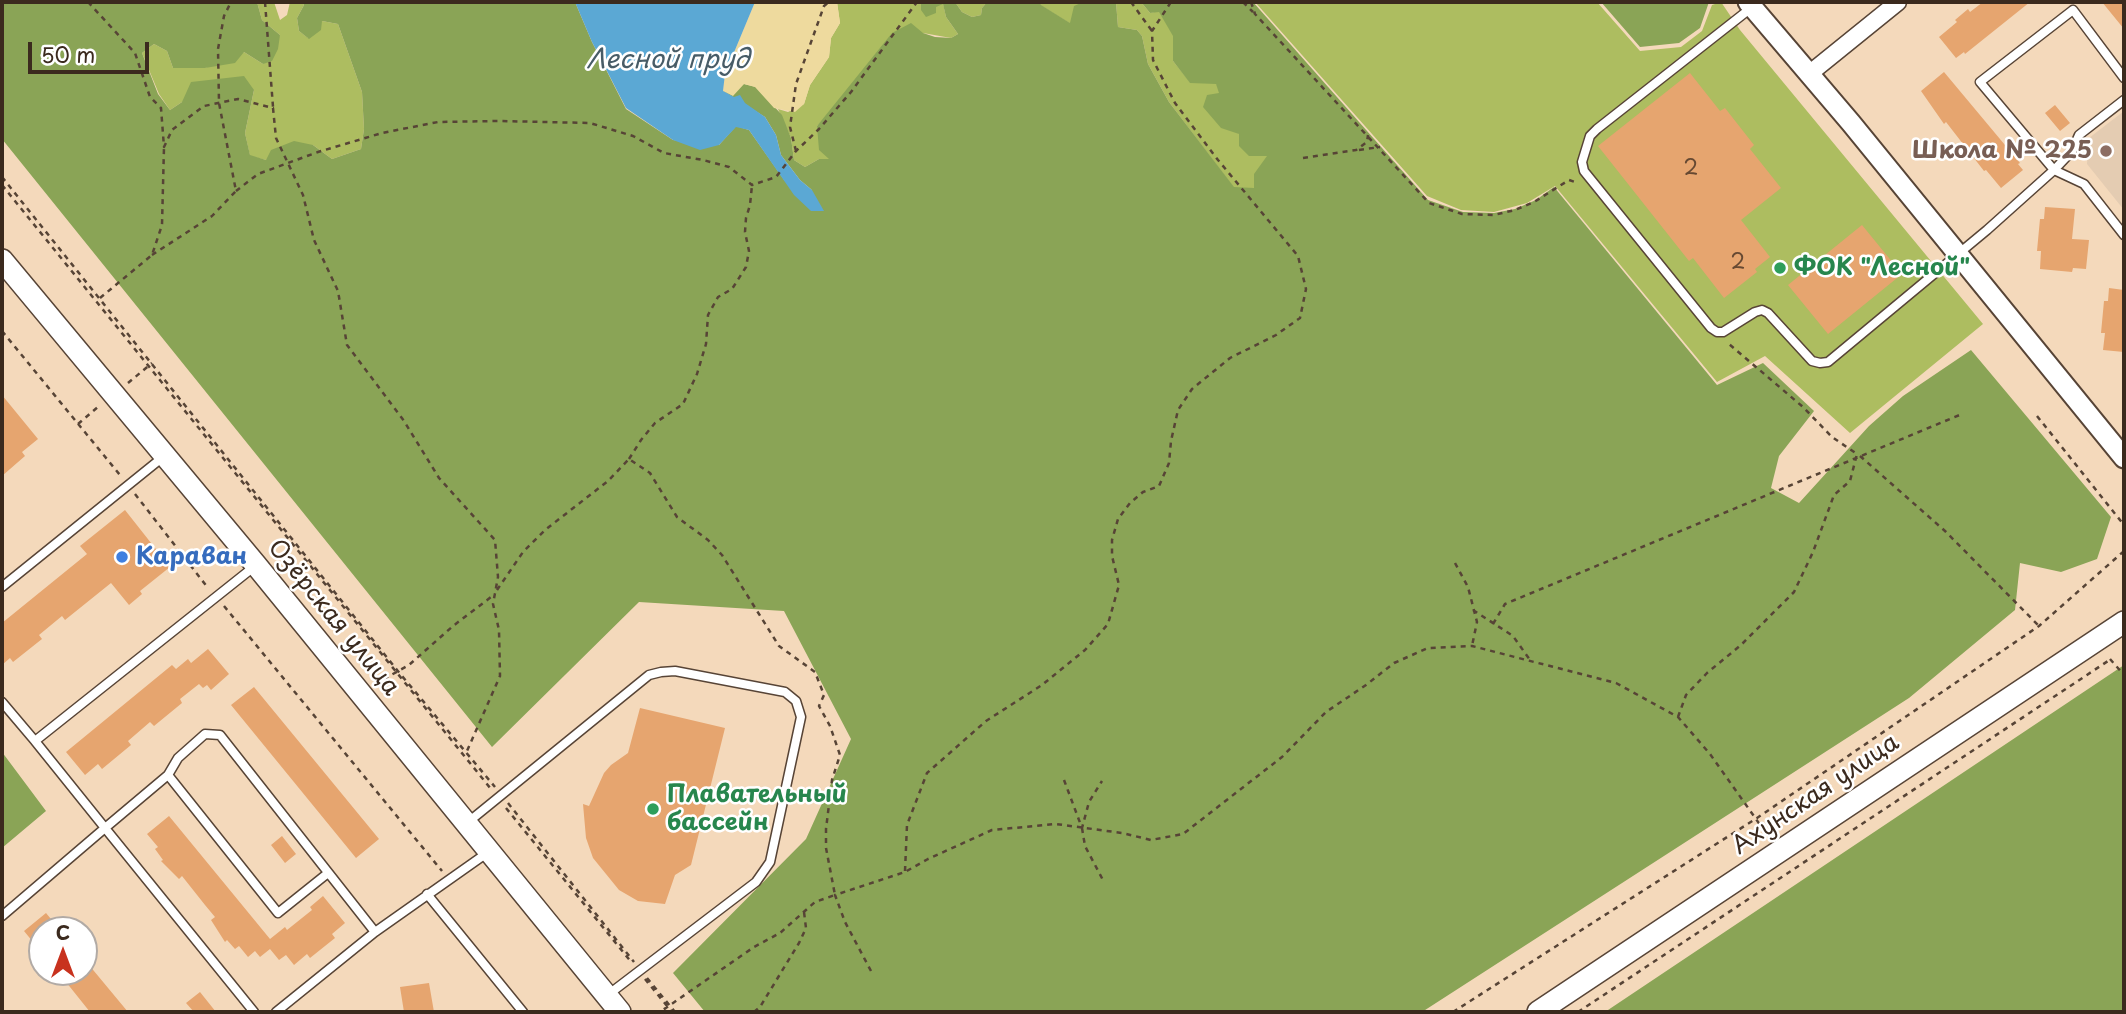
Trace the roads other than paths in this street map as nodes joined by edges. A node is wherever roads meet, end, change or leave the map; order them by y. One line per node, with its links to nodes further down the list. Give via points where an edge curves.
1 (1898, 2): 3 (street)
2 (1750, 4): 3 (street); 8 (lane, via 1597,129 1582,162 1584,171 1711,328 1723,332 1762,310 1812,361 1828,362)
3 (1809, 74): 8 (street)
4 (2124, 78): 6 (lane, via 2073,10 1980,82)
5 (2124, 100): 6 (lane, via 2079,135)
6 (2054, 170): 7 (lane, via 2084,184); 8 (lane)
7 (2124, 235)
8 (1958, 254): 11 (street)
9 (2, 260): 10 (main road, Озёрская улица)
10 (164, 455): 12 (main road, Озёрская улица); 13 (lane)
11 (2124, 458)
12 (256, 565): 16 (lane); 18 (main road, Озёрская улица)
13 (2, 587)
14 (2124, 622): 29 (main road, Ахунская улица)
15 (2, 702): 16 (lane)
16 (35, 741): 19 (lane)
17 (168, 775): 19 (lane); 21 (lane, via 278,913); 21 (lane, via 178,758 205,734 220,735)
18 (467, 824): 20 (main road, Озёрская улица); 25 (lane, via 649,675 675,671 785,692 796,702 801,717 770,862 756,881 640,971)
19 (105, 828): 23 (lane); 26 (lane)
20 (489, 852): 22 (lane); 25 (main road, Озёрская улица)
21 (328, 873): 24 (lane)
22 (427, 894): 24 (lane); 28 (lane)
23 (2, 916)
24 (375, 932): 27 (lane)
25 (613, 1004)
26 (254, 1012)
27 (276, 1012)
28 (523, 1012)
29 (1538, 1012)

